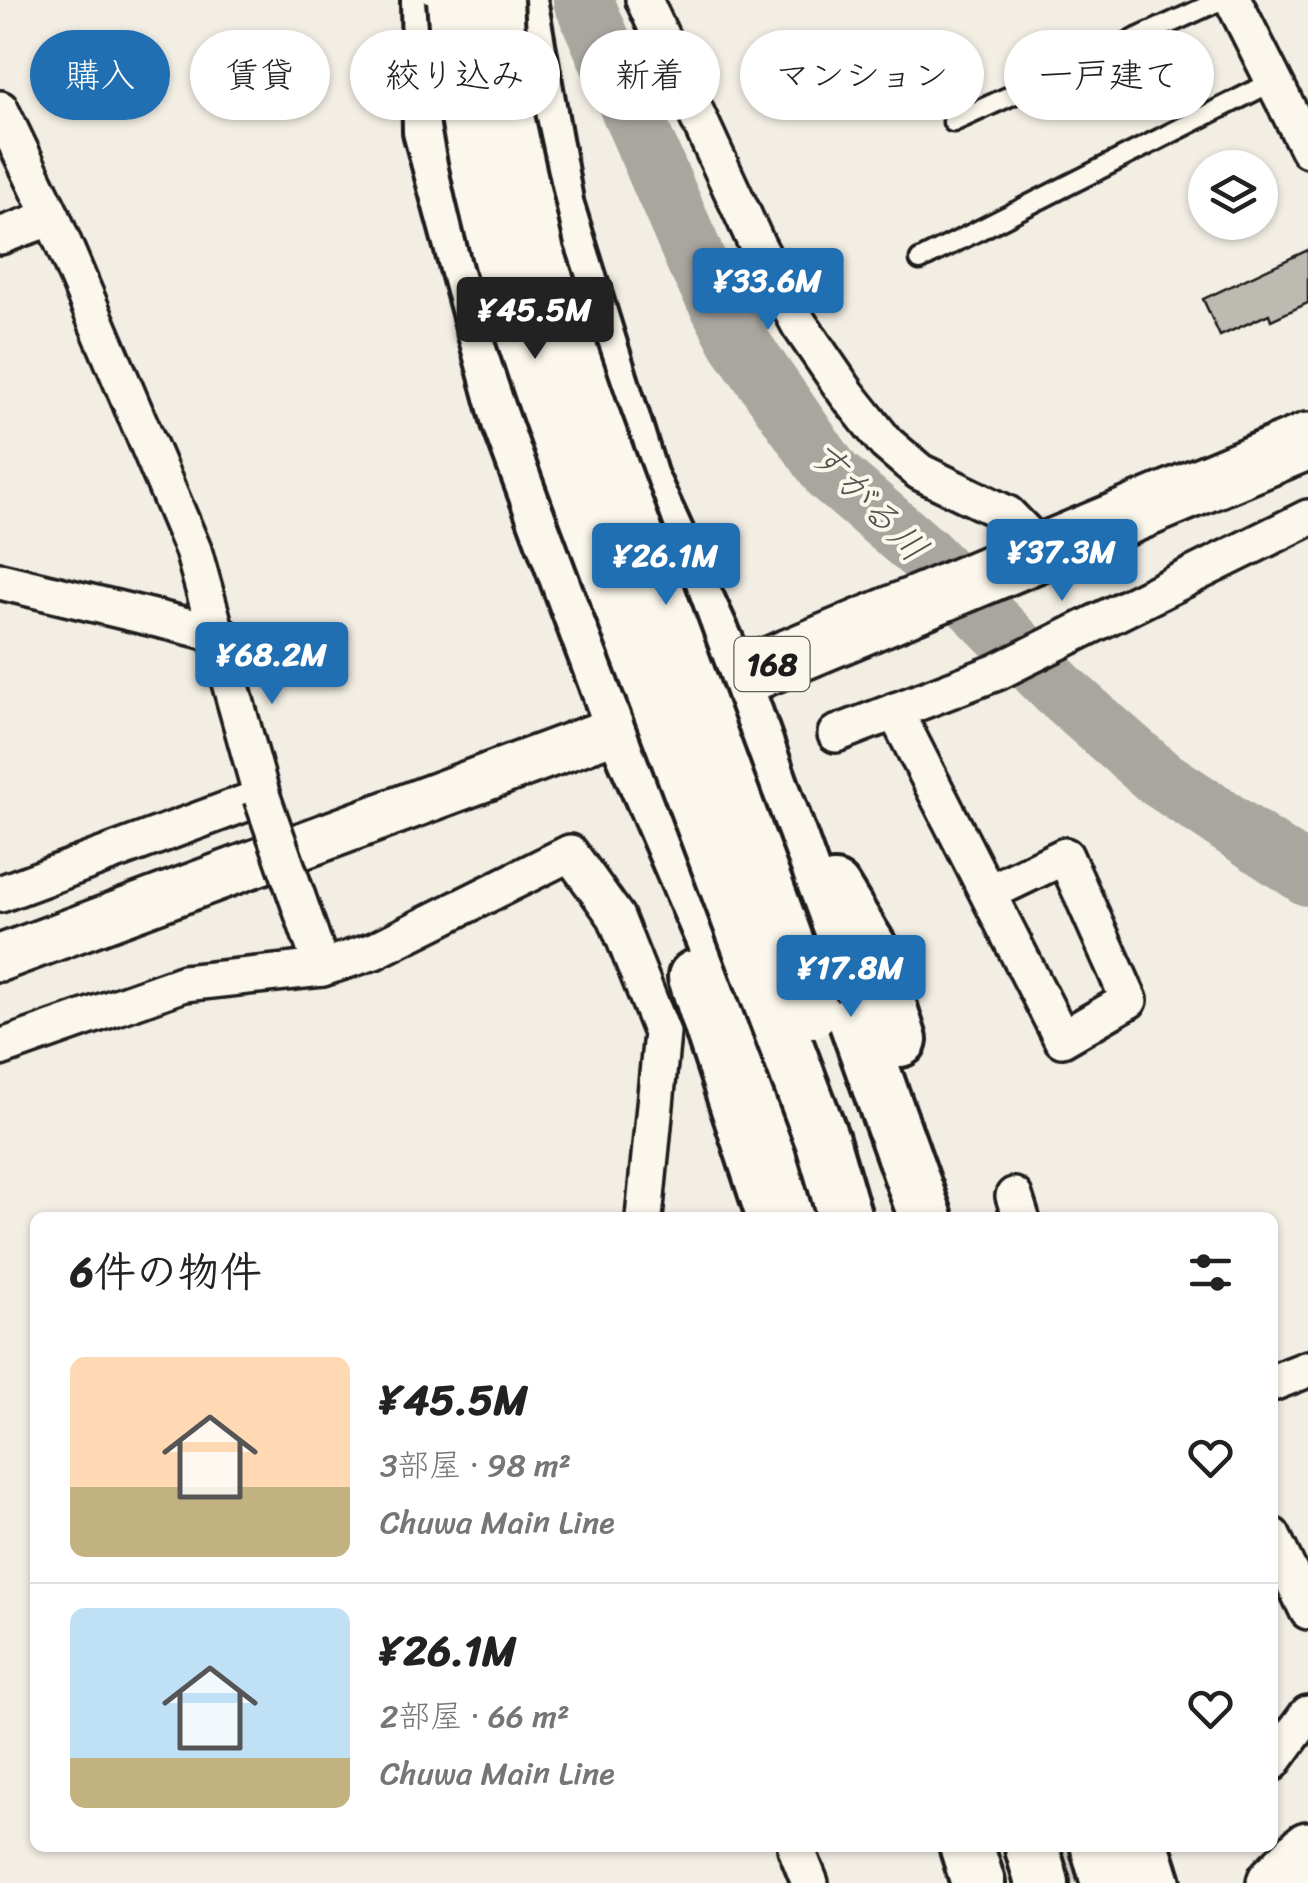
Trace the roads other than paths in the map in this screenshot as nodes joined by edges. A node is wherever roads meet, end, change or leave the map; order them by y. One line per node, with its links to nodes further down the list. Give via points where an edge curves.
1 (428, 0): 22 (main road, via 430,131 509,422)
2 (454, 0): 35 (main road, bridge, via 459,84 498,260 554,430 822,1140)
3 (496, 0): 36 (main road, bridge, via 501,89 538,253 852,1118)
4 (520, 0): 20 (main road, via 557,207 636,460)
5 (644, 0): 17 (street, via 757,245 846,394 920,472 1007,514)
6 (1220, 0): 10 (lane)
7 (1233, 0): 8 (street)
8 (1274, 81): 11 (street); 14 (lane)
9 (0, 108): 12 (street)
10 (953, 122)
11 (1308, 149)
12 (52, 217): 13 (street); 19 (street, via 193,550)
13 (0, 236)
14 (920, 260)
15 (1308, 440): 17 (highway, 168)
16 (1308, 518): 21 (street, via 997,672)
17 (1021, 559): 20 (highway, 168)
18 (0, 581): 19 (street)
19 (220, 634): 24 (street)
20 (734, 681): 22 (highway, 168); 25 (main road)
21 (895, 711): 23 (street); 27 (street)
22 (622, 726): 26 (main road); 29 (street)
23 (836, 734)
24 (262, 796): 28 (street); 30 (street, bridge)
25 (782, 807): 37 (main road); 38 (main road, via 874,953)
26 (659, 820): 33 (main road, via 691,964); 34 (main road, via 750,1026)
27 (988, 893): 27 (street, via 1065,856 1129,1000 1062,1038)
28 (0, 894)
29 (0, 958)
30 (322, 968): 31 (street, via 184,984); 32 (street, via 374,951 570,853 616,918 662,1033)
31 (0, 1048)
32 (645, 1212)
33 (772, 1212)
34 (817, 1212)
35 (843, 1212)
36 (879, 1212)
37 (924, 1212)
38 (951, 1212)
39 (1308, 1370): 40 (street)
40 (1278, 1381)
41 (1278, 1548): 42 (street)
42 (1308, 1610)
43 (1308, 1714): 44 (street)
44 (1278, 1755)
45 (1308, 1850): 60 (highway)
46 (798, 1852): 53 (street)
47 (968, 1852): 54 (main road)
48 (998, 1852): 55 (main road)
49 (1033, 1852): 56 (main road)
50 (1067, 1852): 57 (main road)
51 (1099, 1852): 58 (main road)
52 (1145, 1852): 59 (main road)
53 (810, 1883)
54 (978, 1883)
55 (1006, 1883)
56 (1042, 1883)
57 (1077, 1883)
58 (1108, 1883)
59 (1154, 1883)
60 (1275, 1883)

